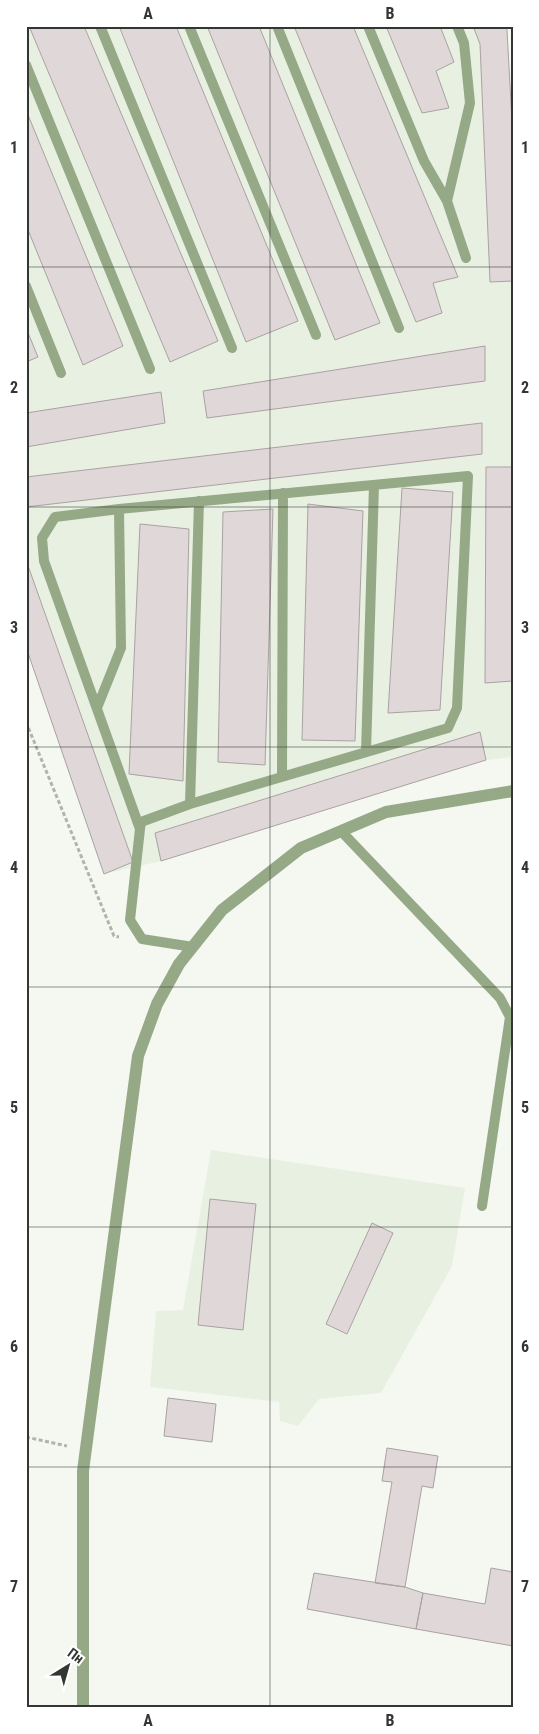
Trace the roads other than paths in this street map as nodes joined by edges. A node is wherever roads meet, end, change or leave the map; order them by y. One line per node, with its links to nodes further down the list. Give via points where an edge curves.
1 (100, 26): 12 (lane)
2 (189, 26): 11 (lane)
3 (277, 26): 10 (lane)
4 (368, 26): 7 (lane, via 424,161)
5 (457, 26): 7 (lane, via 464,43 470,102)
6 (26, 65): 13 (lane)
7 (447, 201): 8 (lane)
8 (466, 258)
9 (26, 286): 14 (lane)
10 (398, 328)
11 (316, 335)
12 (232, 348)
13 (150, 369)
14 (61, 373)
15 (374, 485): 16 (lane); 20 (lane); 20 (lane, via 468,476 457,708 448,728)
16 (283, 493): 17 (lane); 21 (lane)
17 (199, 501): 18 (lane); 23 (lane)
18 (120, 509): 19 (lane, via 122,648); 19 (lane, via 55,517 42,538 44,562)
19 (97, 708): 24 (lane)
20 (366, 752): 21 (lane)
21 (282, 777): 23 (lane)
22 (513, 792): 25 (street, via 386,812)
23 (190, 804): 24 (lane, via 141,822)
24 (140, 829): 26 (lane, via 130,920 142,939)
25 (341, 831): 26 (street, via 301,848 222,910); 27 (lane, via 500,998 510,1017)
26 (193, 947): 28 (street, via 179,964 157,1004 138,1056 83,1471)
27 (482, 1206)
28 (83, 1708)

